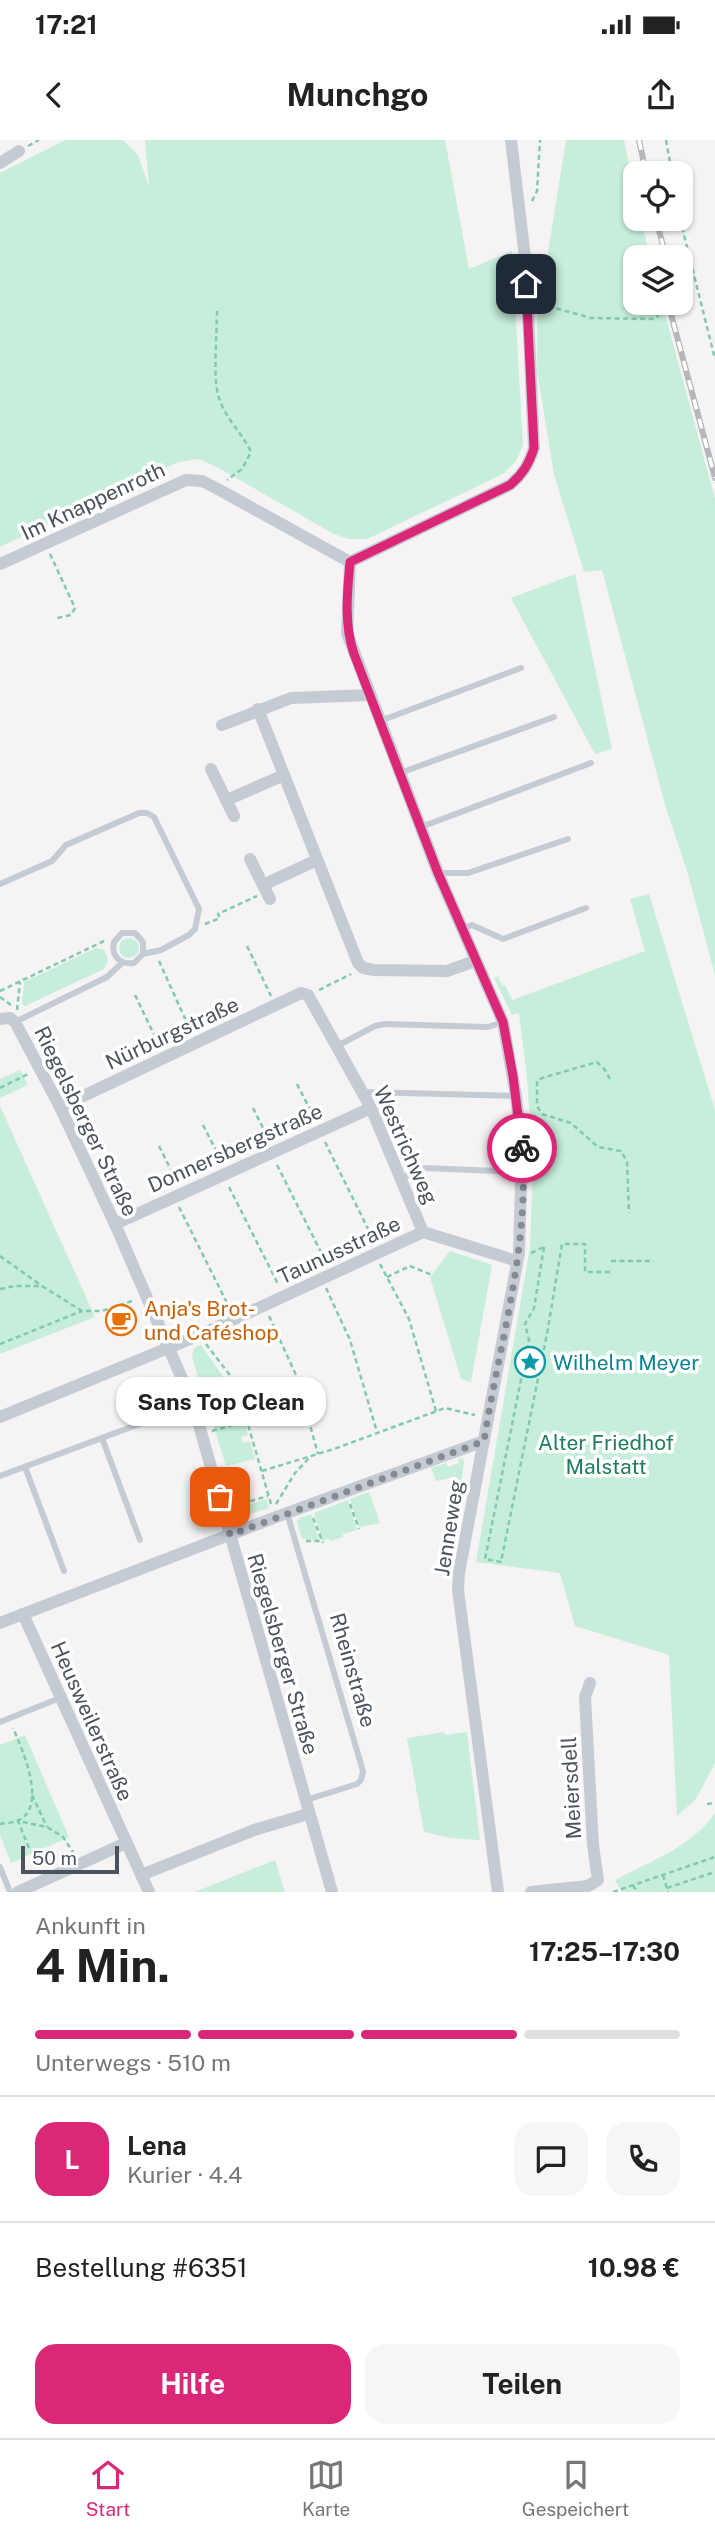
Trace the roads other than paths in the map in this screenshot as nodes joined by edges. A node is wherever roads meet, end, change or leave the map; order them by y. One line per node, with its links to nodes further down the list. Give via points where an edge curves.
1 (511, 140): 4 (street, via 526,266 534,448 523,474 510,485)
2 (19, 151): 3 (street)
3 (0, 163)
4 (350, 562): 5 (street, Im Knappenroth, via 202,481 186,480); 7 (street, Jenneweg, via 347,633)
5 (0, 564)
6 (521, 668): 10 (lane)
7 (370, 695): 8 (street, via 305,696); 10 (street, Jenneweg)
8 (258, 709): 11 (street); 15 (street)
9 (554, 717): 14 (lane)
10 (380, 721): 14 (street, Jenneweg)
11 (222, 725)
12 (591, 763): 18 (lane)
13 (211, 769): 16 (street)
14 (400, 773): 18 (street, Jenneweg)
15 (284, 775): 16 (street); 21 (street)
16 (227, 800): 17 (street)
17 (234, 816)
18 (421, 827): 22 (street, Jenneweg)
19 (568, 839): 22 (lane, via 468,873)
20 (250, 859): 21 (street, via 266,892)
21 (317, 860): 27 (street, via 363,968 439,972)
22 (438, 873): 25 (street, Jenneweg)
23 (0, 884): 26 (lane, via 52,861 66,845 147,813 154,817 199,909 189,935 172,946)
24 (586, 908): 25 (lane, via 503,939 472,925)
25 (462, 929): 27 (street, Jenneweg)
26 (143, 954): 28 (lane, via 134,962); 28 (lane, via 140,937 128,932 117,936 112,948)
27 (475, 961): 32 (street, Jenneweg)
28 (122, 962): 30 (lane, via 107,977)
29 (301, 993): 33 (street, Westrichweg, via 308,995); 36 (street, Nürburgstraße)
30 (16, 1016): 31 (street, Riegelsberger Straße); 36 (street, Riegelsberger Straße)
31 (0, 1019)
32 (503, 1022): 33 (lane, via 488,1027 385,1024); 35 (street, Jenneweg)
33 (337, 1046): 34 (street, Westrichweg)
34 (363, 1092): 35 (lane); 37 (street, Westrichweg)
35 (516, 1096): 38 (street, Jenneweg)
36 (60, 1107): 40 (street, Riegelsberger Straße)
37 (371, 1108): 39 (street, Westrichweg); 40 (street, Donnersbergstraße)
38 (523, 1172): 39 (lane, via 424,1168); 42 (street, Jenneweg)
39 (402, 1178): 41 (street, Westrichweg)
40 (115, 1224): 43 (street, Riegelsberger Straße)
41 (422, 1232): 42 (street, Westrichweg); 43 (street, Taunusstraße)
42 (517, 1261): 47 (street, Jenneweg)
43 (170, 1349): 44 (street, Riegelsberger Straße); 45 (street, Taunusstraße)
44 (193, 1404): 46 (lane); 51 (street, Riegelsberger Straße)
45 (0, 1417)
46 (102, 1438): 48 (lane); 52 (lane)
47 (484, 1441): 50 (street); 69 (street, Jenneweg, via 458,1590)
48 (25, 1467): 49 (lane); 53 (lane)
49 (0, 1476)
50 (278, 1510): 51 (street); 59 (lane, Rheinstraße, via 363,1771 357,1784)
51 (230, 1535): 54 (street); 59 (street, Riegelsberger Straße)
52 (140, 1540)
53 (64, 1571)
54 (23, 1614): 55 (street); 57 (street, Heusweilerstraße)
55 (0, 1623)
56 (590, 1683): 64 (street, Meiersdell, via 585,1697 598,1880)
57 (61, 1698): 58 (lane); 61 (street, Heusweilerstraße)
58 (0, 1722)
59 (304, 1801): 60 (street, Riegelsberger Straße)
60 (309, 1814): 63 (street, via 254,1830); 68 (street, Riegelsberger Straße)
61 (126, 1843): 63 (street, Heusweilerstraße); 66 (street)
62 (0, 1867): 65 (lane)
63 (141, 1875): 67 (street, Heusweilerstraße)
64 (591, 1889): 70 (street)
65 (10, 1892)
66 (18, 1892)
67 (149, 1892)
68 (332, 1892)
69 (498, 1892)
70 (531, 1892)

